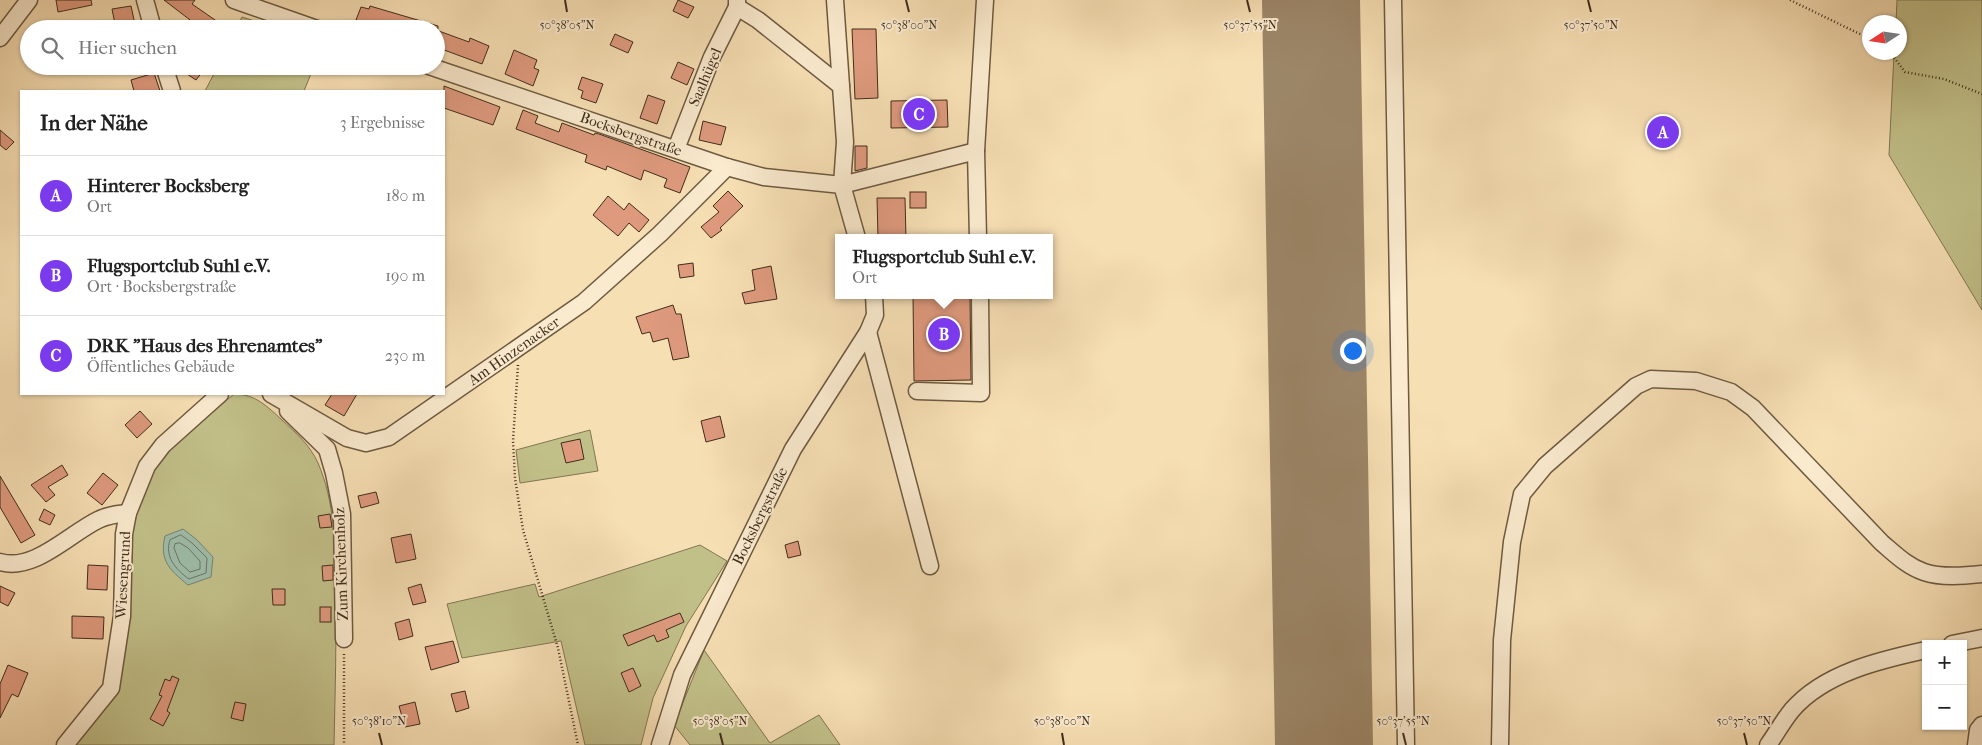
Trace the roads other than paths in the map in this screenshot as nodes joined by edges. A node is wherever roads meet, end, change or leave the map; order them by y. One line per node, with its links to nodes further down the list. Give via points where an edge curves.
1 (29, 0): 10 (street)
2 (145, 0): 8 (street)
3 (234, 0): 9 (street)
4 (835, 0): 13 (street)
5 (985, 0): 16 (street)
6 (1393, 0): 39 (street)
7 (737, 3): 13 (street); 15 (street, Saalhügel)
8 (151, 20)
9 (291, 20)
10 (0, 38)
11 (445, 71): 15 (street, Bocksbergstraße)
12 (167, 75): 14 (street)
13 (841, 86): 18 (street, via 845,142)
14 (172, 90)
15 (676, 149): 17 (street, Bocksbergstraße)
16 (976, 151): 18 (street); 20 (street)
17 (727, 167): 18 (street, Bocksbergstraße, via 764,177); 27 (street, Am Hinzenacker, via 660,234 584,302 389,437 366,443 347,438)
18 (842, 185): 19 (street)
19 (857, 234)
20 (978, 234)
21 (874, 299): 23 (street, Bocksbergstraße, via 874,315)
22 (980, 299): 24 (street, via 982,393)
23 (868, 332): 30 (street); 38 (street, Bocksbergstraße, via 794,448 682,675)
24 (917, 391)
25 (219, 395): 28 (street, Wiesengrund, via 163,445 147,466)
26 (272, 395): 33 (street, Zum Kirchenholz, via 327,448 342,514)
27 (273, 395)
28 (128, 513): 29 (street, via 97,520 32,561); 37 (street, Wiesengrund, via 124,534 122,616 111,688)
29 (0, 562)
30 (930, 566)
31 (1982, 574): 40 (street, via 1924,573 1904,562 1863,524 1753,408 1731,392 1696,380 1651,379 1636,386 1545,466 1522,494 1512,542 1502,640)
32 (1982, 638): 34 (street)
33 (344, 639)
34 (1967, 641)
35 (1922, 651): 41 (street, via 1884,659 1815,690 1792,710)
36 (1982, 725): 42 (street)
37 (66, 745)
38 (660, 745)
39 (1406, 745)
40 (1500, 745)
41 (1768, 745)
42 (1976, 745)

